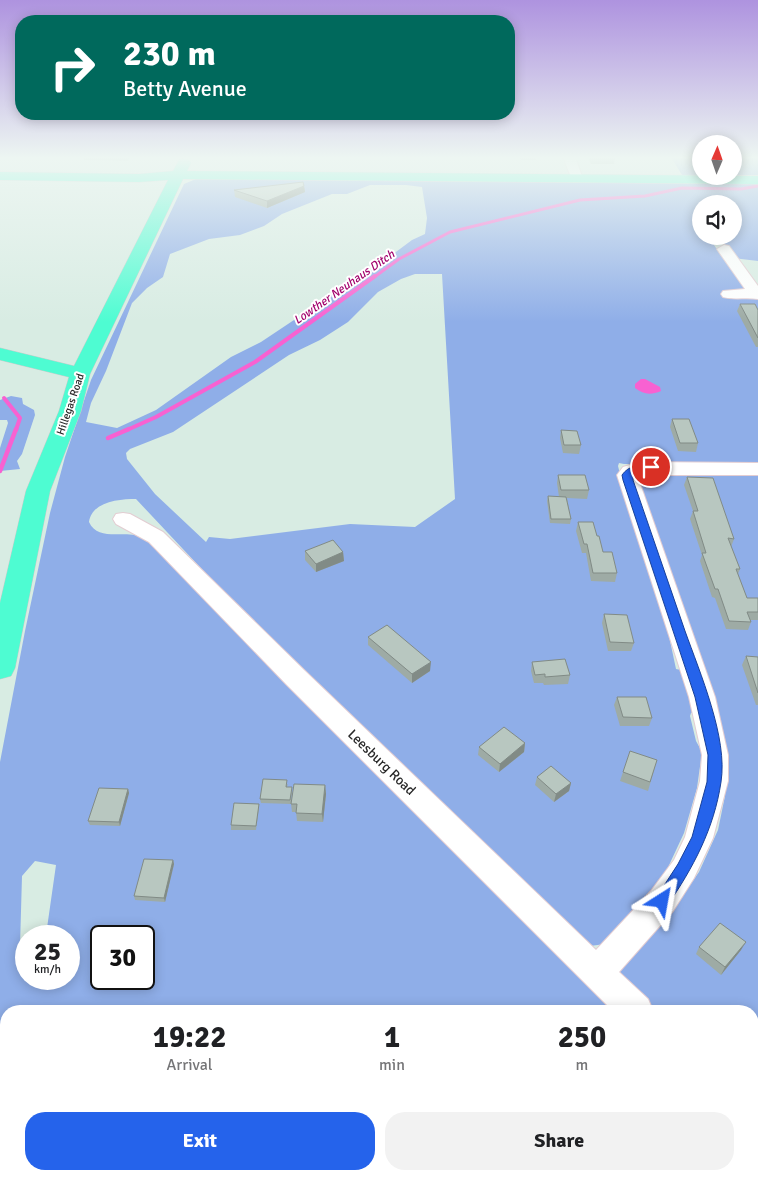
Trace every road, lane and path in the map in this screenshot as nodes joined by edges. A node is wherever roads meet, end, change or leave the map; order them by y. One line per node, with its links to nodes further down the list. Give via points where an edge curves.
1 (160, 212): 6 (main road, Hillegas Road)
2 (724, 249): 4 (street)
3 (728, 294): 4 (street)
4 (757, 294)
5 (0, 354): 6 (main road)
6 (80, 374): 9 (main road, Hillegas Road, via 70,410 38,491)
7 (758, 469): 10 (street, via 651,467 630,471 627,475 702,697 715,755 714,782 699,838 684,869 662,901)
8 (124, 519): 10 (street, Leesburg Road, via 156,537 294,677)
9 (0, 668)
10 (597, 972): 11 (street, Leesburg Road)
11 (630, 1005)

